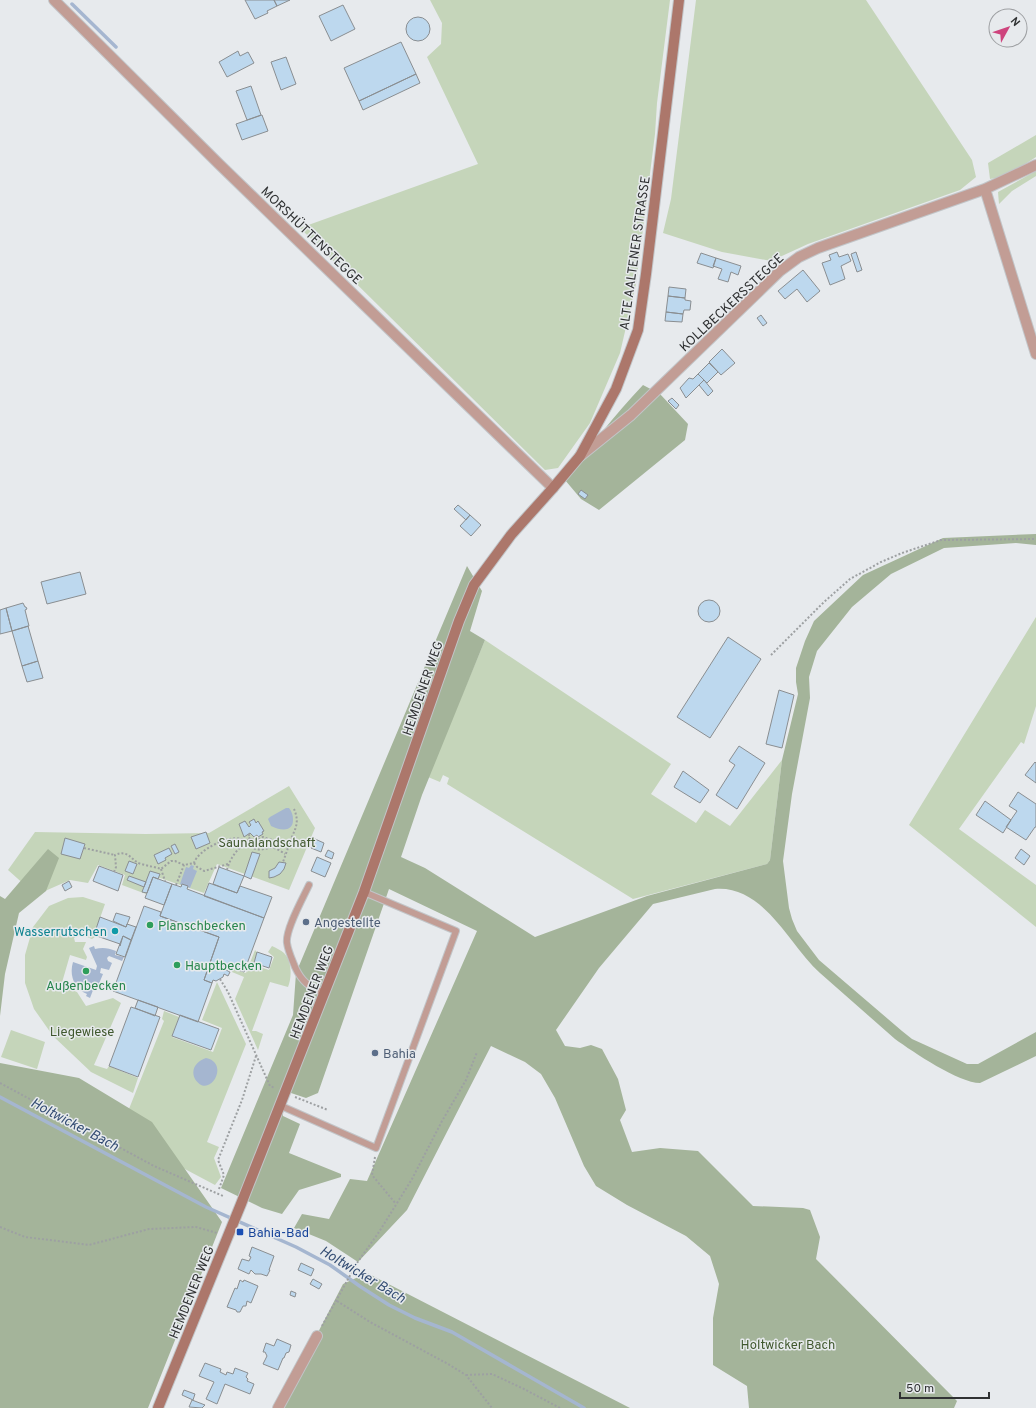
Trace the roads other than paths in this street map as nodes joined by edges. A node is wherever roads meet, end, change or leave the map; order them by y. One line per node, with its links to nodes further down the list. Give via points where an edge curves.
1 (54, 0): 7 (street, MORSHÜTTENSTEGGE)
2 (679, 0): 6 (street, ALTE AALTENER STRASSE, via 638,330 616,389)
3 (1036, 165): 4 (street, KOLLBECKERSSTEGGE)
4 (985, 189): 5 (street); 6 (street, KOLLBECKERSSTEGGE, via 799,257 780,271 631,415)
5 (1036, 354)
6 (580, 456): 7 (street, ALTE AALTENER STRASSE)
7 (553, 488): 9 (street, HEMDENER WEG, via 511,535 474,584)
8 (309, 885): 10 (lane, via 288,930 286,942 297,971 305,983)
9 (364, 892): 10 (street, HEMDENER WEG); 11 (lane, via 456,931 376,1148)
10 (324, 993): 11 (street, HEMDENER WEG)
11 (279, 1105): 13 (street, HEMDENER WEG)
12 (317, 1336): 14 (street)
13 (158, 1408)
14 (278, 1408)

